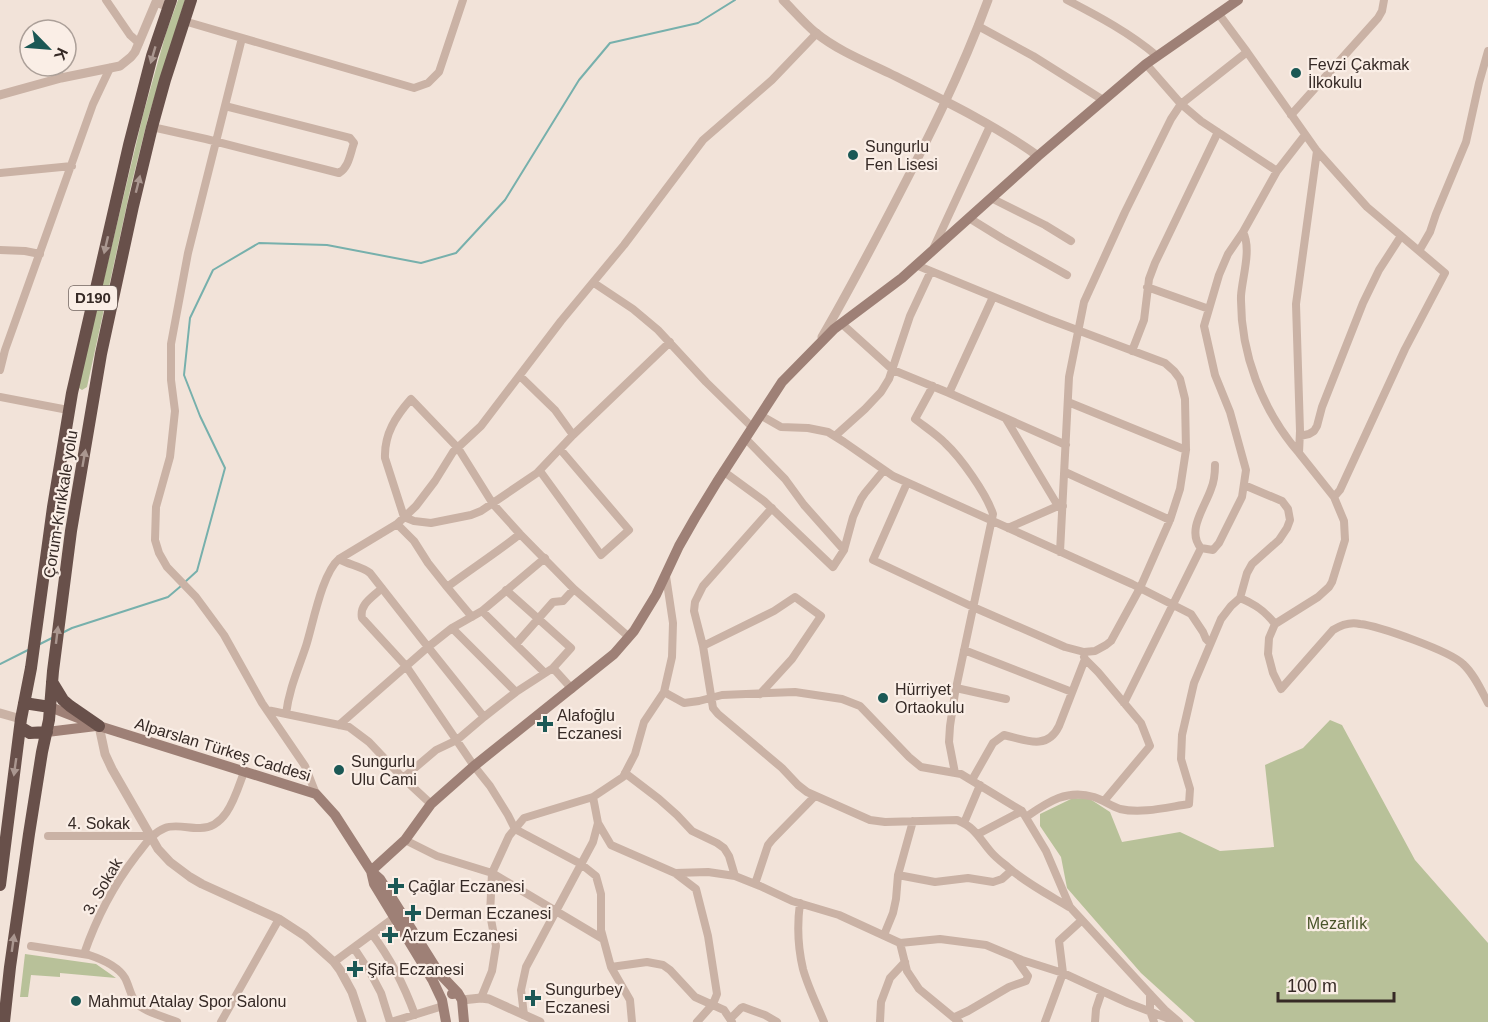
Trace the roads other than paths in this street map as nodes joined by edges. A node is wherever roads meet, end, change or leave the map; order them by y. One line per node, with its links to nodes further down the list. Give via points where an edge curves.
1 (106, 0): 16 (street, via 130,36)
2 (191, 0): 12 (highway, Çorum-Kırıkkale yolu / D190)
3 (463, 0): 15 (street, via 439,72 428,83 414,88)
4 (783, 0): 14 (street)
5 (988, 0): 13 (street)
6 (1067, 0): 19 (street, via 1130,35)
7 (1238, 0): 11 (main road)
8 (1384, 0): 27 (street, via 1378,18)
9 (156, 1): 10 (street); 16 (street)
10 (170, 3): 67 (highway, Çorum-Kırıkkale yolu / D190, one-way to 67, via 129,145)
11 (1218, 13): 18 (street); 19 (main road)
12 (184, 21): 15 (street); 29 (highway, Çorum-Kırıkkale yolu / D190)
13 (978, 26): 23 (street); 24 (street)
14 (817, 33): 24 (street, via 842,50); 50 (street, via 772,80 703,140)
15 (242, 38): 26 (street)
16 (140, 43): 21 (street, via 125,62)
17 (1488, 51): 45 (street, via 1466,142 1431,232)
18 (1247, 52): 25 (street); 27 (street)
19 (1157, 56): 20 (main road)
20 (1146, 64): 23 (main road); 25 (street)
21 (110, 68): 22 (street); 35 (street)
22 (0, 95)
23 (1103, 100): 34 (main road)
24 (946, 102): 28 (street); 57 (street)
25 (1181, 104): 30 (street); 55 (street, via 1084,302)
26 (225, 106): 32 (street); 32 (street, via 348,136 354,143 347,165 339,173)
27 (1291, 115): 31 (street)
28 (990, 126): 34 (street); 44 (street)
29 (152, 128): 32 (street); 126 (highway, Çorum-Kırıkkale yolu / D190, one-way to 29, via 71,531 101,354)
30 (1218, 132): 36 (street); 51 (street, via 1155,263)
31 (1305, 135): 33 (street); 36 (street)
32 (216, 141): 139 (street, via 188,253 171,345 175,411 170,457 156,507 155,540 166,567 196,597 224,635)
33 (1317, 151): 41 (street, via 1367,207); 73 (street, via 1296,304)
34 (1038, 156): 38 (main road)
35 (72, 166): 37 (street); 46 (street)
36 (1277, 171): 40 (street)
37 (0, 173)
38 (991, 198): 39 (main road); 42 (street)
39 (969, 218): 44 (main road); 49 (street)
40 (1243, 232): 53 (street, via 1228,254); 79 (street, via 1246,250 1241,320 1245,350 1273,417)
41 (1401, 236): 45 (street); 73 (street, via 1363,303 1317,426)
42 (1071, 241)
43 (0, 250): 46 (street)
44 (931, 251): 47 (main road)
45 (1419, 251): 87 (street, via 1444,273)
46 (40, 254): 58 (street)
47 (916, 265): 48 (street); 54 (main road)
48 (932, 271): 52 (street); 61 (street, via 910,316)
49 (1067, 275)
50 (594, 283): 56 (street, via 633,309); 62 (street)
51 (1148, 287): 53 (street); 59 (street, via 1144,320)
52 (993, 297): 55 (street); 64 (street)
53 (1209, 309): 86 (street, via 1204,326 1215,375 1243,456)
54 (841, 323): 57 (main road); 61 (street)
55 (1078, 330): 59 (street); 66 (street)
56 (670, 342): 70 (street); 71 (street)
57 (816, 347): 68 (main road, via 782,382)
58 (3, 349): 60 (street)
59 (1132, 351): 78 (street, via 1165,363 1180,379 1185,399)
60 (0, 370)
61 (893, 370): 63 (street); 72 (street, via 881,392)
62 (520, 376): 71 (street, via 555,410); 76 (street, via 481,426)
63 (933, 386): 64 (street); 93 (street, via 915,419 946,444 964,466 992,510)
64 (949, 393): 69 (street)
65 (0, 397): 67 (street)
66 (1068, 402): 75 (street); 78 (street)
67 (68, 410): 135 (highway, Çorum-Kırıkkale yolu / D190)
68 (760, 415): 70 (main road); 72 (street, via 781,427 808,428)
69 (1005, 417): 75 (street); 89 (street)
70 (752, 427): 74 (main road)
71 (573, 435): 77 (street)
72 (835, 436): 81 (street)
73 (1300, 436): 79 (street)
74 (745, 438): 83 (main road); 98 (street)
75 (1066, 446): 84 (street)
76 (458, 448): 88 (street); 91 (street); 91 (street, via 411,399 390,428 384,448)
77 (560, 449): 82 (street); 82 (street, via 628,531 601,555)
78 (1186, 450): 92 (street)
79 (1299, 453): 87 (street)
80 (1215, 465): 97 (street, via 1213,484 1195,533)
81 (885, 470): 85 (street); 98 (street, via 858,505)
82 (540, 471): 88 (street)
83 (723, 471): 90 (street); 102 (main road)
84 (1065, 472): 89 (street); 92 (street)
85 (907, 483): 93 (street); 110 (street, via 873,560)
86 (1244, 484): 97 (street, via 1242,497 1219,543 1213,550); 108 (street, via 1282,501 1290,520 1279,540 1252,564)
87 (1334, 496): 114 (street, via 1345,532 1332,582 1322,595)
88 (493, 504): 91 (street, via 471,515 431,523); 96 (street)
89 (1060, 506): 95 (street); 99 (street)
90 (772, 508): 98 (street, via 833,567); 119 (street, via 703,586 695,602)
91 (404, 518): 94 (street)
92 (1170, 520): 105 (street)
93 (992, 521): 95 (street); 110 (street)
94 (397, 524): 100 (street); 103 (street, via 414,540)
95 (1008, 528): 99 (street)
96 (520, 534): 101 (street); 103 (street)
97 (1201, 548): 109 (street)
98 (844, 550)
99 (1060, 552): 105 (street)
100 (339, 558): 104 (street, via 367,570); 141 (street, via 330,570 317,607)
101 (545, 558): 106 (street); 107 (street)
102 (665, 575): 116 (main road); 130 (street, via 673,623 672,657)
103 (447, 587): 112 (street)
104 (382, 588): 120 (street); 123 (street, via 363,606 361,615)
105 (1140, 588): 109 (street); 122 (street, via 1111,641)
106 (574, 589): 113 (street, via 563,601 553,602); 116 (street)
107 (506, 590): 111 (street); 113 (street)
108 (1240, 598): 114 (street, via 1252,602); 117 (street, via 1221,619)
109 (1173, 605): 117 (street, via 1191,614); 136 (street)
110 (973, 607): 121 (street); 122 (street)
111 (482, 611): 112 (street); 118 (street)
112 (472, 617): 115 (street)
113 (538, 619): 118 (street); 124 (street, via 571,648)
114 (1275, 624): 137 (street, via 1268,654 1281,689 1334,630 1358,623 1449,654 1471,673)
115 (453, 628): 120 (street); 129 (street)
116 (629, 637): 128 (main road)
117 (1210, 643): 158 (street, via 1194,683 1182,735 1181,759 1190,789 1189,804 1142,810 1120,809)
118 (516, 644): 125 (street)
119 (704, 646): 132 (street, via 795,597 821,616 792,659); 133 (street)
120 (428, 647): 123 (street); 142 (street)
121 (964, 650): 127 (street); 131 (street)
122 (1084, 656): 131 (street); 136 (street)
123 (406, 666): 144 (street); 147 (street)
124 (553, 668): 125 (street); 128 (street)
125 (545, 673): 129 (street)
126 (52, 676): 138 (highway, Çorum-Kırıkkale yolu / D190); 145 (highway, via 63,699)
127 (956, 688): 134 (street); 151 (street, via 950,734)
128 (572, 689): 148 (main road)
129 (516, 692): 142 (street)
130 (664, 692): 133 (street, via 684,703); 150 (street, via 644,722)
131 (1072, 692): 153 (street, via 1053,736 1036,742 1004,735 993,743)
132 (760, 694): 133 (street); 151 (street, via 795,692 842,699 860,706 921,767)
133 (713, 698): 156 (street, via 718,714 798,785)
134 (1006, 699)
135 (24, 703): 138 (highway); 143 (highway, Çorum-Kırıkkale yolu / D190)
136 (1124, 703): 158 (street, via 1141,723 1150,746)
137 (1488, 703)
138 (50, 706): 145 (main road, Alparslan Türkeş Caddesi); 146 (highway, Çorum-Kırıkkale yolu / D190)
139 (267, 710): 141 (street); 155 (street, via 305,766)
140 (0, 713): 143 (street)
141 (286, 714): 144 (street)
142 (484, 717): 147 (street)
143 (21, 723): 146 (highway, via 30,733); 178 (highway, Çorum-Kırıkkale yolu / D190, one-way to 178)
144 (339, 725): 152 (street, via 349,727 369,742)
145 (99, 726): 146 (main road); 149 (main road, Alparslan Türkeş Caddesi); 167 (street, via 108,761)
146 (47, 732): 209 (highway, Çorum-Kırıkkale yolu / D190, one-way to 146, via 27,844)
147 (457, 740): 148 (street); 152 (street, via 436,750)
148 (474, 766): 159 (main road); 164 (street)
149 (244, 772): 155 (main road, Alparslan Türkeş Caddesi); 167 (street, 4. Sokak, via 228,810 215,823 202,829 168,826)
150 (625, 773): 157 (street); 175 (street, via 659,798 692,831 723,848)
151 (955, 773): 153 (street)
152 (403, 778): 159 (street)
153 (972, 780): 154 (street)
154 (980, 785): 160 (street); 162 (street)
155 (316, 794): 170 (main road, Alparslan Türkeş Caddesi, via 335,815)
156 (816, 796): 161 (street, via 870,820); 177 (street, via 768,845)
157 (593, 797): 163 (street); 164 (street, via 524,818)
158 (1104, 801): 160 (street, via 1092,796 1058,797)
159 (431, 804): 168 (main road)
160 (1024, 814): 165 (street); 180 (street, via 1046,851)
161 (913, 821): 162 (street); 174 (street)
162 (964, 823): 165 (street)
163 (598, 824): 169 (street); 173 (street, via 611,845)
164 (515, 829): 169 (street); 172 (street)
165 (978, 834): 171 (street)
166 (48, 836): 167 (street, 4. Sokak)
167 (151, 836): 183 (street, via 164,856 190,877); 191 (street, 3. Sokak, via 106,902)
168 (402, 844): 170 (main road); 172 (street); 176 (main road, via 385,865)
169 (581, 864): 181 (street); 187 (street, via 596,876)
170 (371, 871): 176 (main road, Alparslan Türkeş Caddesi); 182 (main road, Alparslan Türkeş Caddesi, via 374,884)
171 (1011, 871): 174 (street, via 993,882 968,878 935,882); 180 (street)
172 (492, 873): 181 (street); 200 (street, via 490,914 496,946 492,971)
173 (675, 873): 175 (street); 202 (street, via 696,889 717,989)
174 (898, 875): 186 (street, via 893,913)
175 (735, 876): 177 (street)
176 (380, 879): 199 (main road, Alparslan Türkeş Caddesi, via 439,973)
177 (755, 884): 179 (street)
178 (0, 885)
179 (800, 903): 186 (street); 218 (street, via 803,968)
180 (1070, 907): 184 (street)
181 (555, 910): 187 (street); 204 (street, via 526,967 520,990)
182 (395, 917): 185 (street); 201 (main road, Alparslan Türkeş Caddesi)
183 (279, 919): 193 (street); 211 (street)
184 (1082, 921): 196 (street, via 1059,941); 198 (street)
185 (372, 934): 190 (street); 205 (street, via 397,971)
186 (884, 935): 188 (street)
187 (603, 939): 195 (street)
188 (900, 943): 192 (street, via 940,939 986,945); 194 (street)
189 (31, 946): 191 (street)
190 (354, 948): 193 (street); 213 (street, via 381,993)
191 (84, 954): 210 (street, via 119,971 141,1008)
192 (1015, 957): 196 (street); 206 (street, via 1027,974 1026,981)
193 (334, 962): 212 (street, via 346,979)
194 (905, 962): 206 (street, via 919,989); 219 (street, via 890,978 881,1002)
195 (611, 967): 202 (street, via 647,962 663,965 695,997); 215 (street, via 630,1000)
196 (1063, 973): 197 (street); 220 (street)
197 (1102, 991): 203 (street); 221 (street)
198 (1150, 994): 203 (street); 223 (street)
199 (460, 997): 200 (street); 201 (main road, via 450,994); 207 (main road)
200 (481, 998): 204 (street)
201 (442, 1003): 205 (street); 207 (main road, Alparslan Türkeş Caddesi)
202 (713, 1004): 208 (street); 216 (street)
203 (1150, 1011): 222 (street); 223 (street)
204 (524, 1014): 214 (street)
205 (415, 1015): 213 (street)
206 (957, 1019)
207 (455, 1021)
208 (731, 1021): 217 (street, via 744,1007)
209 (4, 1022)
210 (177, 1022)
211 (221, 1022)
212 (362, 1022)
213 (390, 1022)
214 (540, 1022)
215 (632, 1022)
216 (697, 1022)
217 (777, 1022)
218 (824, 1022)
219 (880, 1022)
220 (1045, 1022)
221 (1095, 1022)
222 (1154, 1022)
223 (1179, 1022)

